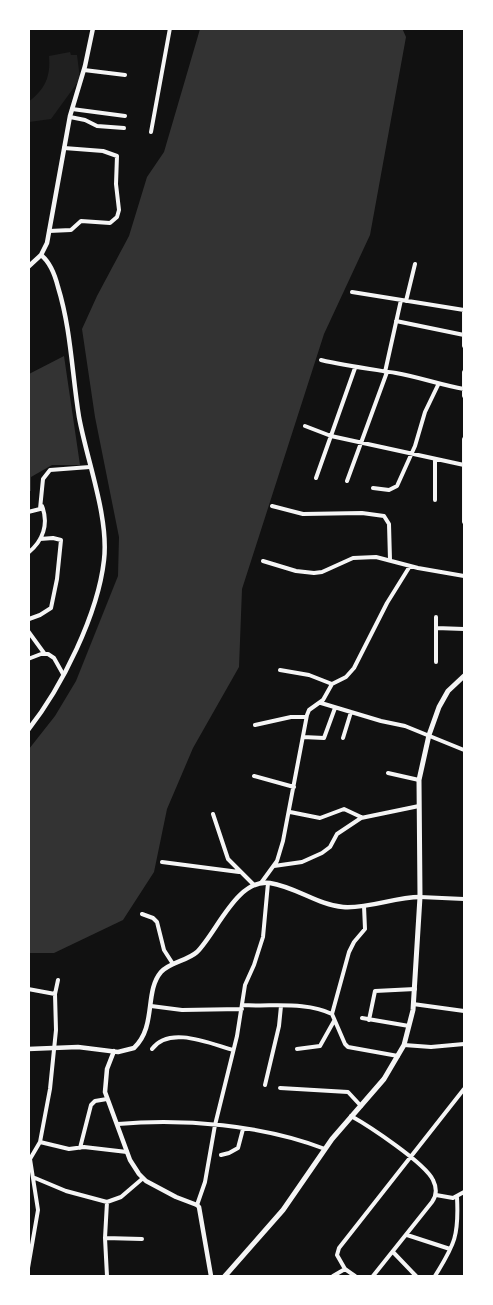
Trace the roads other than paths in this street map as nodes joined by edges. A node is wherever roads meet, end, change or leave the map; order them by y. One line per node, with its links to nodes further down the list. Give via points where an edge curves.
1 (93, 28): 3 (street)
2 (170, 28): 9 (street)
3 (84, 70): 4 (street); 5 (street)
4 (125, 75)
5 (72, 109): 6 (street); 7 (street)
6 (125, 116)
7 (70, 117): 8 (street, via 97,126); 10 (street)
8 (124, 128)
9 (151, 132)
10 (63, 148): 11 (street); 11 (street, via 117,156 119,210 110,224 81,221 71,230)
11 (49, 231): 12 (street)
12 (41, 255): 14 (street); 35 (street, via 54,275 65,312)
13 (415, 264): 16 (street)
14 (28, 267)
15 (352, 292): 16 (street)
16 (404, 301): 17 (street); 18 (street)
17 (464, 310): 19 (street)
18 (396, 321): 19 (street); 23 (street)
19 (464, 335): 20 (street)
20 (465, 346)
21 (321, 360): 22 (street)
22 (355, 368): 23 (street); 29 (street)
23 (386, 372): 25 (street); 31 (street)
24 (465, 372): 26 (street)
25 (438, 385): 26 (street); 32 (street)
26 (464, 389): 27 (street)
27 (465, 396)
28 (305, 426): 29 (street)
29 (331, 436): 31 (street); 36 (street)
30 (465, 439): 34 (street)
31 (362, 443): 32 (street); 37 (street)
32 (411, 454): 33 (street); 38 (street, via 395,488)
33 (435, 460): 34 (street); 39 (street)
34 (464, 465): 43 (street)
35 (90, 467): 40 (street, via 50,470 43,479); 59 (street, via 103,525 105,559 88,621)
36 (316, 478)
37 (347, 482)
38 (373, 488)
39 (435, 500)
40 (42, 506): 42 (street, via 38,511); 44 (street, via 45,522)
41 (272, 506): 46 (street, via 303,514 384,516 389,524)
42 (28, 512)
43 (464, 522)
44 (40, 539): 45 (street); 51 (street, via 61,540 57,579 51,608)
45 (28, 553)
46 (390, 560): 47 (street, via 353,558 314,573); 48 (street)
47 (263, 561)
48 (410, 566): 49 (street); 61 (street, via 357,663 348,675)
49 (465, 576)
50 (436, 617): 52 (street)
51 (29, 619)
52 (436, 628): 53 (street); 57 (street)
53 (465, 629)
54 (28, 631): 55 (street)
55 (45, 653): 56 (street); 59 (street, via 54,658)
56 (28, 659)
57 (436, 662)
58 (280, 670): 61 (street)
59 (63, 674): 67 (street)
60 (465, 676): 68 (main road, via 443,699)
61 (333, 684): 62 (street)
62 (320, 702): 63 (street); 65 (street)
63 (335, 708): 64 (street); 69 (street, via 324,738)
64 (351, 712): 68 (street); 70 (street)
65 (306, 717): 66 (street); 69 (street)
66 (255, 725)
67 (28, 730)
68 (429, 735): 71 (street); 74 (main road)
69 (303, 737): 75 (street)
70 (343, 738)
71 (465, 750)
72 (388, 773): 74 (street)
73 (254, 776): 75 (street)
74 (419, 780): 76 (main road)
75 (294, 787): 77 (street)
76 (419, 807): 79 (street); 86 (main road)
77 (290, 812): 79 (street, via 320,818 344,809); 81 (street)
78 (213, 814): 82 (street, via 228,859)
79 (361, 818): 81 (street, via 337,834 322,853 302,862)
80 (162, 862): 82 (street)
81 (274, 866): 83 (street)
82 (240, 872): 85 (street)
83 (261, 883): 84 (street); 85 (street)
84 (268, 883): 88 (street, via 333,906); 98 (street, via 263,937 246,980)
85 (253, 884): 90 (street, via 199,950)
86 (420, 897): 87 (street); 88 (street); 92 (main road)
87 (465, 899)
88 (364, 906): 100 (street, via 365,929 351,946)
89 (142, 915): 90 (street, via 157,922 164,950)
90 (173, 964): 96 (street, via 158,977)
91 (58, 980): 94 (street)
92 (415, 988): 95 (main road); 103 (street, via 375,990)
93 (28, 989): 94 (street)
94 (55, 994): 107 (street)
95 (413, 1004): 99 (street); 104 (main road)
96 (151, 1006): 98 (street, via 182,1010); 112 (street, via 146,1029 137,1044 124,1052)
97 (281, 1006): 98 (street); 100 (street); 114 (street)
98 (243, 1007): 111 (street)
99 (465, 1011)
100 (332, 1014): 102 (street)
101 (362, 1018): 103 (street)
102 (334, 1020): 110 (street, via 320,1046); 113 (street, via 348,1047)
103 (369, 1020): 104 (street)
104 (410, 1026): 105 (main road)
105 (404, 1044): 106 (street); 113 (main road)
106 (465, 1044)
107 (53, 1048): 108 (street); 112 (street); 123 (street)
108 (28, 1049)
109 (152, 1049): 111 (street, via 163,1040 190,1038)
110 (297, 1049)
111 (233, 1050): 121 (street)
112 (114, 1051): 117 (street, via 106,1076)
113 (398, 1056): 118 (main road)
114 (265, 1085)
115 (280, 1088): 118 (street, via 348,1092)
116 (465, 1089): 129 (street)
117 (107, 1099): 120 (street); 124 (street, via 91,1105)
118 (361, 1106): 119 (main road)
119 (351, 1116): 125 (main road); 129 (street)
120 (118, 1124): 121 (street); 126 (street)
121 (215, 1125): 122 (street); 136 (street)
122 (243, 1129): 125 (street, via 291,1137); 127 (street, via 238,1148)
123 (40, 1142): 124 (street); 128 (street)
124 (80, 1148): 126 (street)
125 (325, 1149): 146 (main road, via 283,1210)
126 (127, 1152): 131 (street)
127 (221, 1155)
128 (30, 1156): 130 (street)
129 (410, 1158): 133 (street, via 433,1179); 143 (street, via 339,1248 337,1255)
130 (34, 1177): 135 (street); 142 (street, via 38,1210)
131 (142, 1179): 135 (street, via 121,1197); 136 (street)
132 (465, 1192): 134 (street)
133 (436, 1195): 134 (street); 137 (street)
134 (457, 1197): 140 (street, via 458,1230)
135 (107, 1202): 138 (street)
136 (197, 1205): 145 (street)
137 (406, 1235): 140 (street); 141 (street)
138 (105, 1238): 139 (street); 144 (street)
139 (142, 1239)
140 (450, 1249): 151 (street)
141 (393, 1252): 149 (street); 150 (street)
142 (28, 1268)
143 (345, 1269): 147 (street); 148 (street)
144 (107, 1276)
145 (211, 1276)
146 (225, 1276)
147 (333, 1276)
148 (355, 1276)
149 (373, 1276)
150 (416, 1276)
151 (435, 1276)

